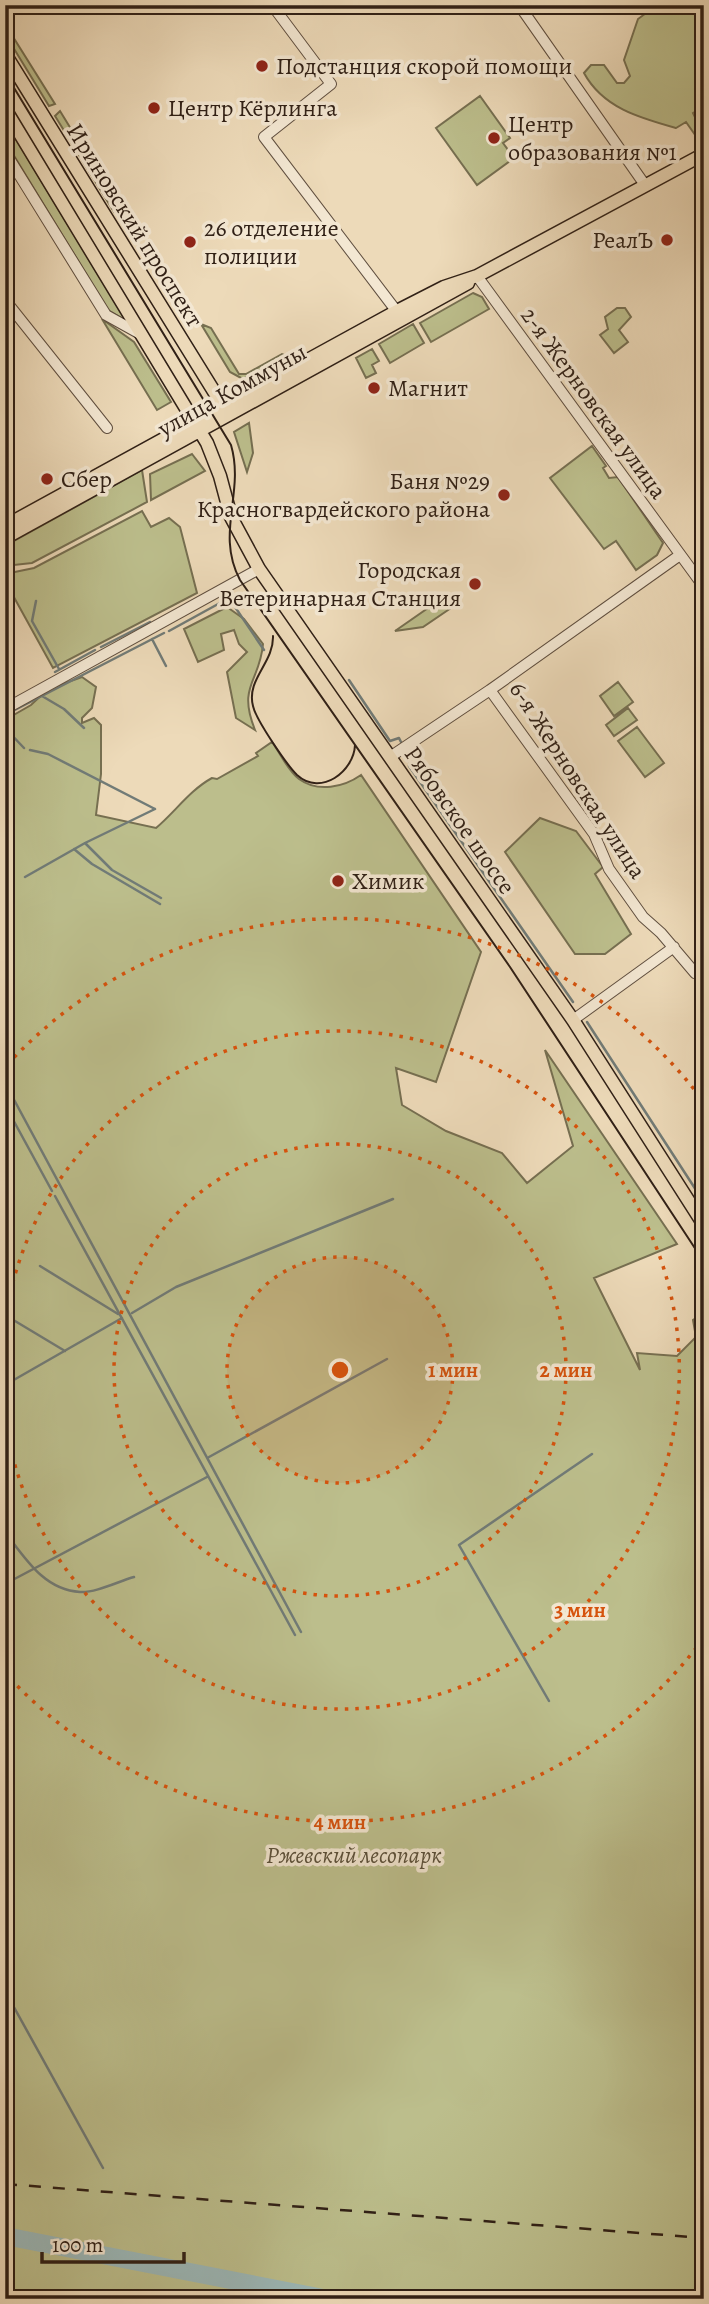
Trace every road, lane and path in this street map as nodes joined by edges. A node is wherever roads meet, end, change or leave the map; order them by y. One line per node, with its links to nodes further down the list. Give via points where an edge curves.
1 (272, 5): 10 (street, via 331,84 264,137)
2 (519, 5): 7 (street)
3 (5, 54): 12 (main road, Ириновский проспект)
4 (5, 109): 11 (main road, Ириновский проспект)
5 (5, 152): 11 (street, Ириновский проспект, via 106,315)
6 (704, 154): 7 (main road, улица Коммуны)
7 (645, 186): 8 (main road, улица Коммуны)
8 (477, 276): 10 (main road, улица Коммуны, via 449,296); 17 (street, 2-я Жерновская улица)
9 (5, 300): 14 (street)
10 (400, 316): 12 (main road, улица Коммуны)
11 (142, 335): 13 (main road, Ириновский проспект)
12 (222, 413): 13 (main road, улица Коммуны)
13 (198, 427): 15 (main road, улица Коммуны); 16 (main road, улица Коммуны); 18 (main road, Рябовское шоссе, via 215,460 230,517)
14 (107, 428)
15 (5, 526)
16 (5, 538)
17 (680, 555): 19 (street, 2-я Жерновская улица); 20 (street, 6-я Жерновская улица)
18 (259, 569): 21 (street); 22 (main road, Рябовское шоссе)
19 (704, 587)
20 (489, 691): 22 (street); 23 (street, 6-я Жерновская улица, via 594,834 609,869 643,917)
21 (5, 709)
22 (390, 757): 25 (main road, Рябовское шоссе)
23 (674, 947): 24 (street, 6-я Жерновская улица); 25 (street)
24 (699, 970)
25 (573, 1020): 26 (main road, Рябовское шоссе)
26 (704, 1225)

